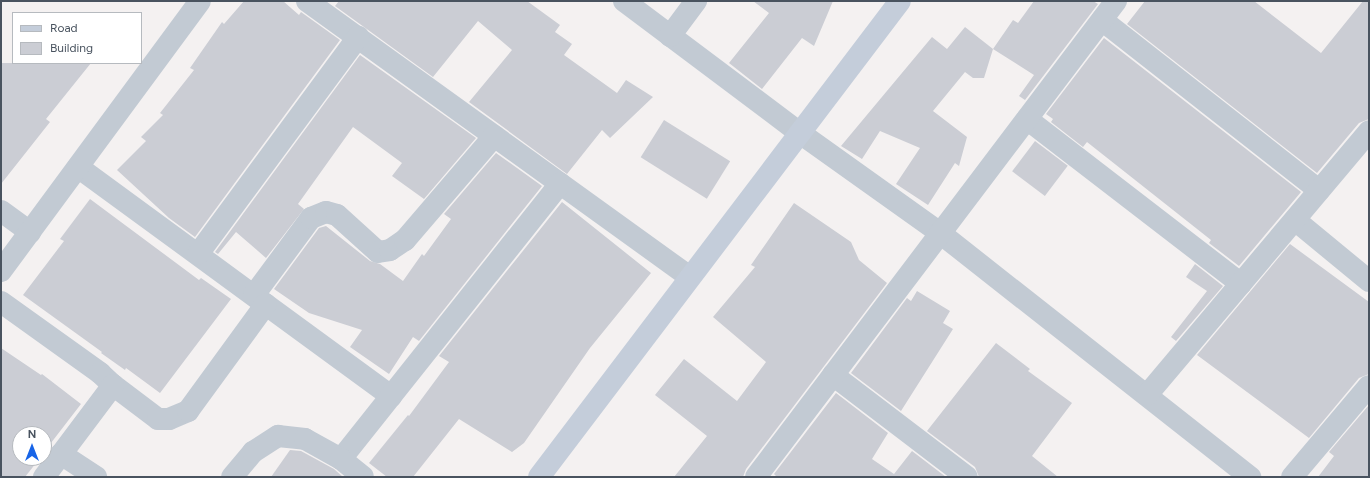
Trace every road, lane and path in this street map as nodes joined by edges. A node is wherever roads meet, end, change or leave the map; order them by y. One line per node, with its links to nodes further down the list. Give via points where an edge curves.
1 (200, 1): 14 (street)
2 (307, 1): 9 (street)
3 (624, 1): 8 (street)
4 (696, 1): 8 (street)
5 (900, 1): 12 (street)
6 (1116, 1): 7 (street)
7 (1102, 20): 10 (street); 16 (street)
8 (670, 36): 12 (street)
9 (358, 37): 13 (street); 21 (street)
10 (1027, 119): 20 (street); 25 (street)
11 (1369, 131): 16 (street)
12 (800, 133): 20 (street); 23 (street)
13 (494, 136): 15 (street); 26 (street, via 405,240 390,250 378,252 337,215 326,212 311,218)
14 (78, 167): 19 (street); 21 (street)
15 (560, 184): 23 (street); 32 (street)
16 (1319, 190): 18 (street)
17 (1, 211): 19 (street)
18 (1295, 220): 24 (street); 25 (street)
19 (30, 232): 22 (street)
20 (940, 233): 28 (street); 31 (street)
21 (198, 254): 26 (street)
22 (1, 271)
23 (689, 277): 40 (street)
24 (1369, 281)
25 (1241, 284): 31 (street)
26 (260, 299): 29 (street, via 188,411 170,419 158,419); 32 (street)
27 (1, 302): 29 (street)
28 (834, 375): 35 (street); 41 (street)
29 (113, 385): 33 (street)
30 (1369, 386): 43 (street)
31 (1147, 395): 42 (street)
32 (391, 396): 34 (street)
33 (61, 454): 36 (street); 37 (street)
34 (341, 459): 38 (street, via 305,439 278,436 253,452); 39 (street)
35 (760, 476)
36 (44, 477)
37 (96, 477)
38 (232, 477)
39 (363, 477)
40 (539, 477)
41 (967, 477)
42 (1250, 477)
43 (1292, 477)

